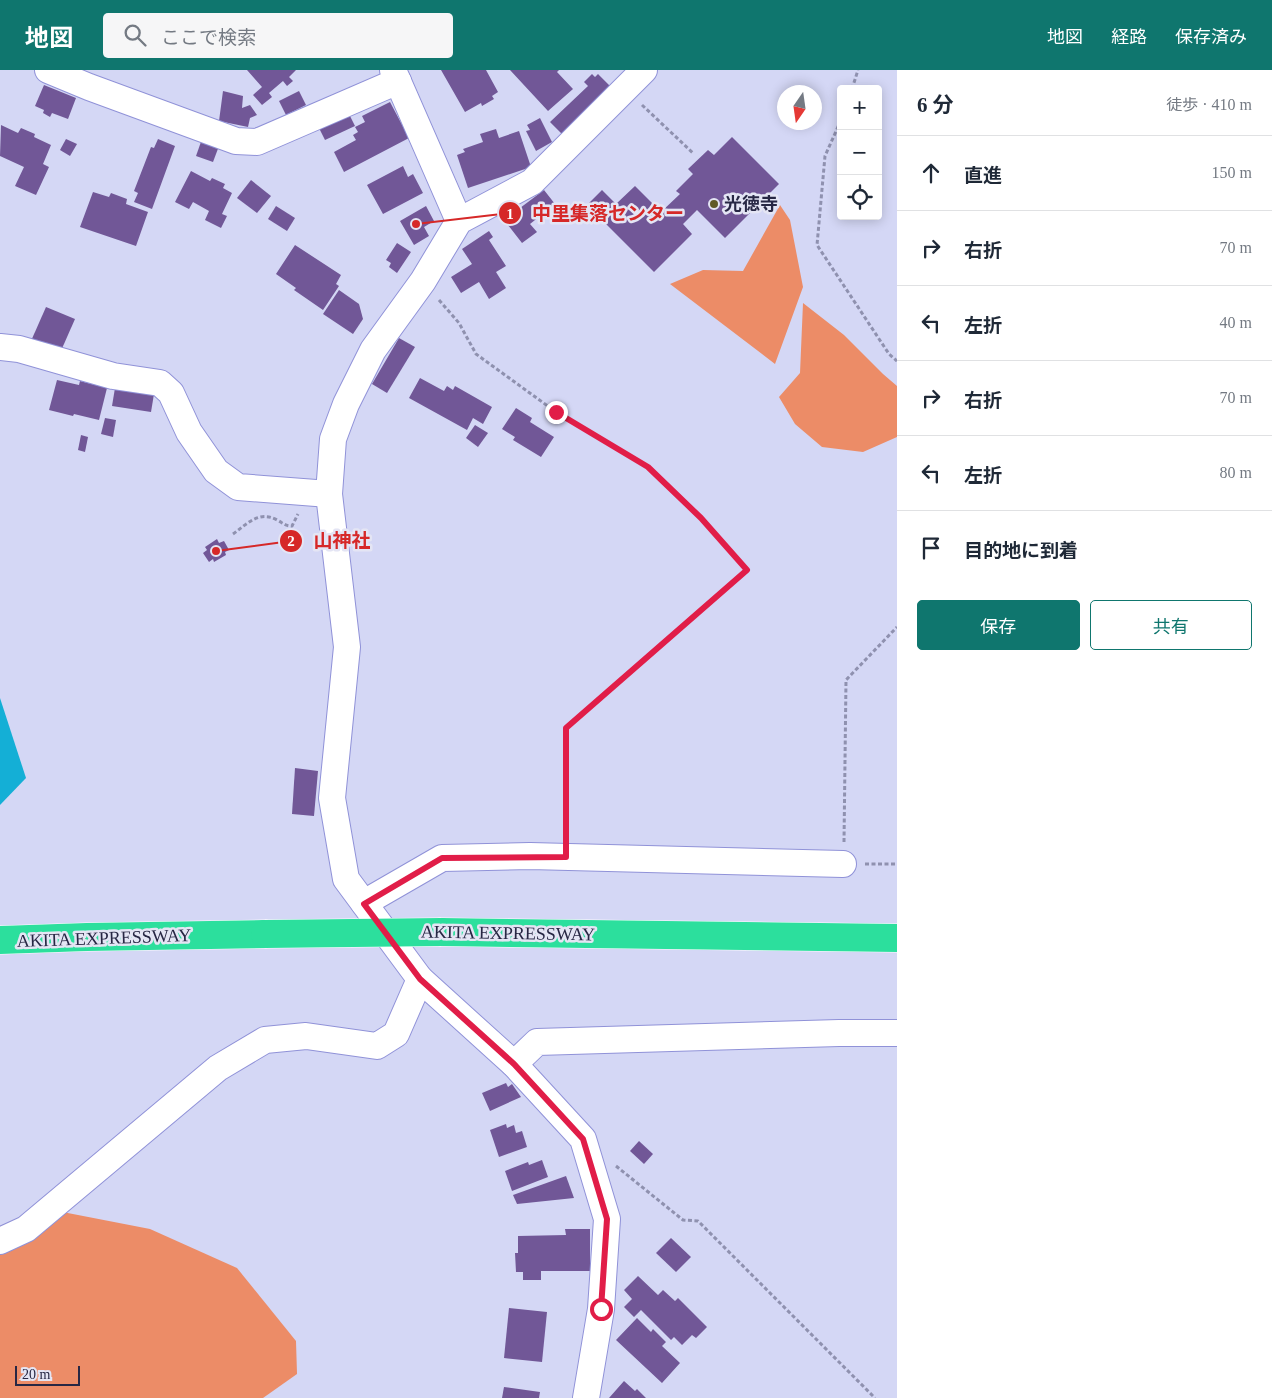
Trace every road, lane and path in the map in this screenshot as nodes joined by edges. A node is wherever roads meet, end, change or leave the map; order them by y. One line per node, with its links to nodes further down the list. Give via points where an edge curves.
1 (48, 70): 4 (street, via 236,140 257,142)
2 (644, 70): 6 (street)
3 (858, 70): 5 (path)
4 (396, 75): 9 (street)
5 (853, 85)
6 (625, 89): 8 (path); 9 (street, via 532,182)
7 (837, 129): 12 (path, via 825,156 817,245 889,354)
8 (694, 154)
9 (459, 221): 10 (street)
10 (423, 280): 13 (street, via 373,350 346,404); 16 (path, via 458,323 476,354 556,412 648,467 701,518 747,570 566,728)
11 (0, 347): 13 (street, via 18,349 113,376 160,383 171,393 189,432 216,471 238,488)
12 (897, 361)
13 (318, 494): 14 (path, via 292,526 263,516 256,517); 19 (street, via 347,647 332,798 346,879)
14 (233, 534)
15 (897, 627): 17 (path, via 846,680)
16 (566, 857): 17 (street); 19 (street, via 442,858)
17 (843, 864): 18 (path)
18 (897, 864)
19 (364, 904): 22 (street)
20 (897, 938): 21 (highway, AKITA EXPRESSWAY, bridge, via 441,932)
21 (0, 940)
22 (420, 979): 24 (street); 26 (street, via 396,1034 390,1038 377,1046 306,1036 265,1040 218,1068 26,1229)
23 (897, 1033): 24 (street, via 537,1042)
24 (514, 1064): 25 (street, via 583,1139)
25 (589, 1157): 27 (street, via 607,1219 601,1309); 28 (path, via 612,1163 683,1220 698,1221)
26 (0, 1241)
27 (586, 1398)
28 (875, 1398)

